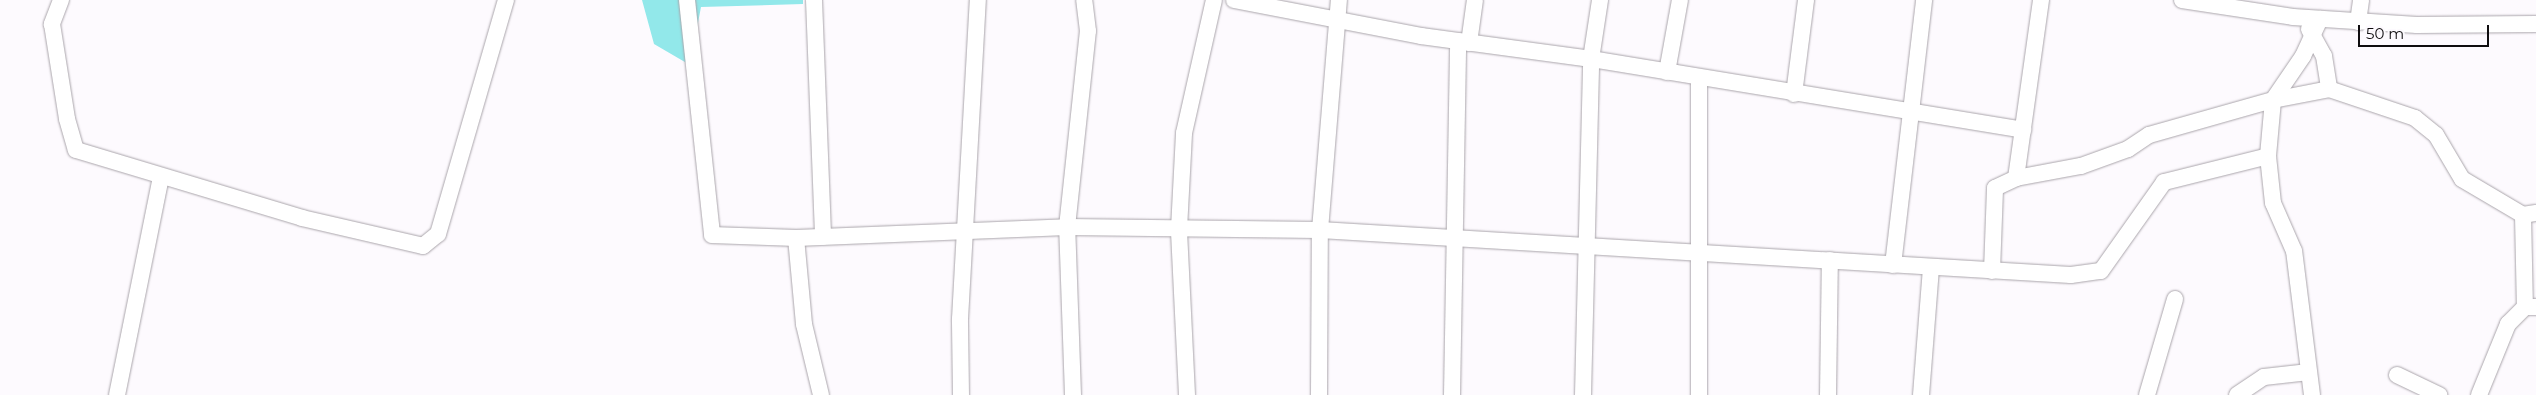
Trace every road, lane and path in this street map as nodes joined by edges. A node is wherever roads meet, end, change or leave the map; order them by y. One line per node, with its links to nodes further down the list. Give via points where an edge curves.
1 (61, 0): 33 (street, via 52,24 67,119 76,150)
2 (506, 0): 33 (street, via 438,234 423,246 302,218)
3 (687, 0): 41 (street, via 712,236)
4 (814, 0): 40 (street)
5 (978, 0): 39 (street)
6 (1084, 0): 36 (street, via 1088,32)
7 (1214, 0): 37 (street, via 1184,133)
8 (1234, 0): 19 (street)
9 (1339, 0): 19 (street)
10 (1475, 0): 23 (street)
11 (1600, 0): 24 (street)
12 (1680, 0): 25 (street)
13 (1806, 0): 28 (street)
14 (1924, 0): 30 (street)
15 (2040, 0): 31 (street)
16 (2182, 0): 18 (street)
17 (2361, 0): 20 (street)
18 (2256, 6): 22 (street)
19 (1336, 20): 23 (street); 38 (street)
20 (2358, 22): 21 (street); 22 (street)
21 (2536, 24)
22 (2316, 26): 27 (street); 29 (street, via 2303,56)
23 (1464, 42): 24 (street); 42 (street)
24 (1592, 59): 25 (street); 43 (street)
25 (1667, 72): 26 (street)
26 (1699, 78): 28 (street); 44 (street)
27 (2329, 90): 29 (street); 35 (street, via 2415,118 2436,135 2462,179)
28 (1794, 94): 30 (street)
29 (2273, 100): 32 (street); 34 (street, via 2149,136 2128,149 2082,166)
30 (1909, 113): 31 (street); 46 (street)
31 (2023, 130): 34 (street)
32 (2268, 156): 48 (street, via 2164,182 2101,271 2071,274); 51 (street, via 2273,203 2294,251)
33 (161, 177): 53 (street)
34 (2016, 178): 48 (street, via 1995,188)
35 (2529, 214): 50 (street)
36 (1067, 228): 37 (street); 39 (street); 56 (street)
37 (1179, 229): 38 (street); 57 (street)
38 (1320, 230): 42 (street); 58 (street)
39 (964, 232): 40 (street); 55 (street)
40 (823, 237): 41 (street)
41 (796, 238): 54 (street, via 804,324)
42 (1455, 238): 43 (street); 59 (street)
43 (1585, 246): 44 (street); 60 (street)
44 (1698, 252): 45 (street); 61 (street)
45 (1830, 260): 46 (street); 62 (street)
46 (1894, 265): 47 (street)
47 (1931, 268): 48 (street); 63 (street)
48 (1992, 271)
49 (2175, 299): 64 (street)
50 (2530, 307): 68 (street, via 2508,324)
51 (2309, 372): 65 (street, via 2264,377); 66 (street)
52 (2397, 376): 67 (street)
53 (116, 395)
54 (821, 395)
55 (961, 395)
56 (1073, 395)
57 (1187, 395)
58 (1320, 395)
59 (1452, 395)
60 (1583, 395)
61 (1699, 395)
62 (1828, 395)
63 (1921, 395)
64 (2147, 395)
65 (2237, 395)
66 (2312, 395)
67 (2439, 395)
68 (2479, 395)

